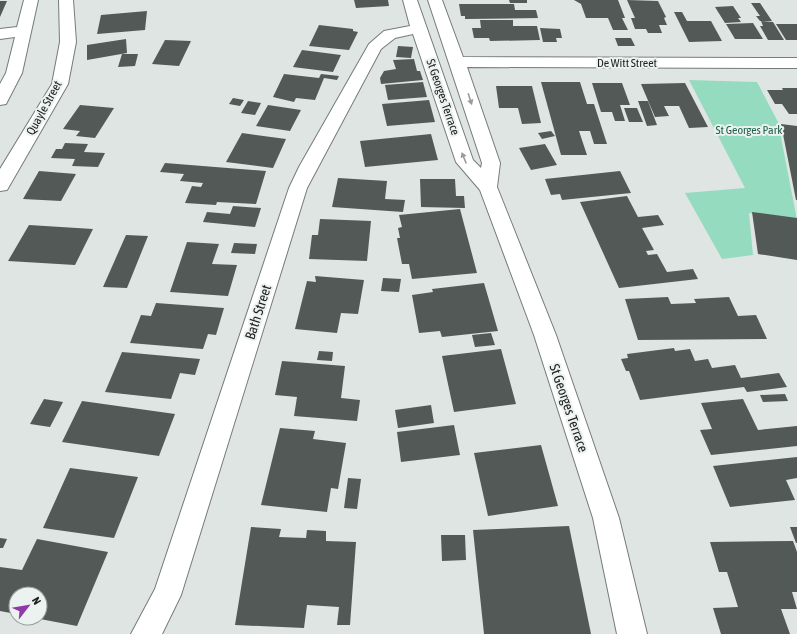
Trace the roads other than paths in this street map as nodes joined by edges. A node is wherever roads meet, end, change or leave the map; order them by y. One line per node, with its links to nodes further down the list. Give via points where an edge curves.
1 (31, 0): 6 (street)
2 (66, 0): 11 (street, Quayle Street, via 68,42 60,84)
3 (410, 0): 5 (street, St Georges Terrace)
4 (435, 0): 8 (street, St Georges Terrace)
5 (419, 29): 12 (street, St Georges Terrace, one-way to 5, via 465,162); 13 (street, Bath Street, via 397,31 385,36 374,47 298,188 167,595)
6 (24, 31): 7 (street); 10 (street, via 14,73)
7 (0, 34)
8 (458, 62): 9 (street, De Witt Street); 12 (street, St Georges Terrace, one-way to 12, via 491,163)
9 (797, 63)
10 (0, 100)
11 (0, 185)
12 (488, 187): 14 (street, St Georges Terrace, via 545,335 606,518)
13 (146, 634)
14 (632, 634)

